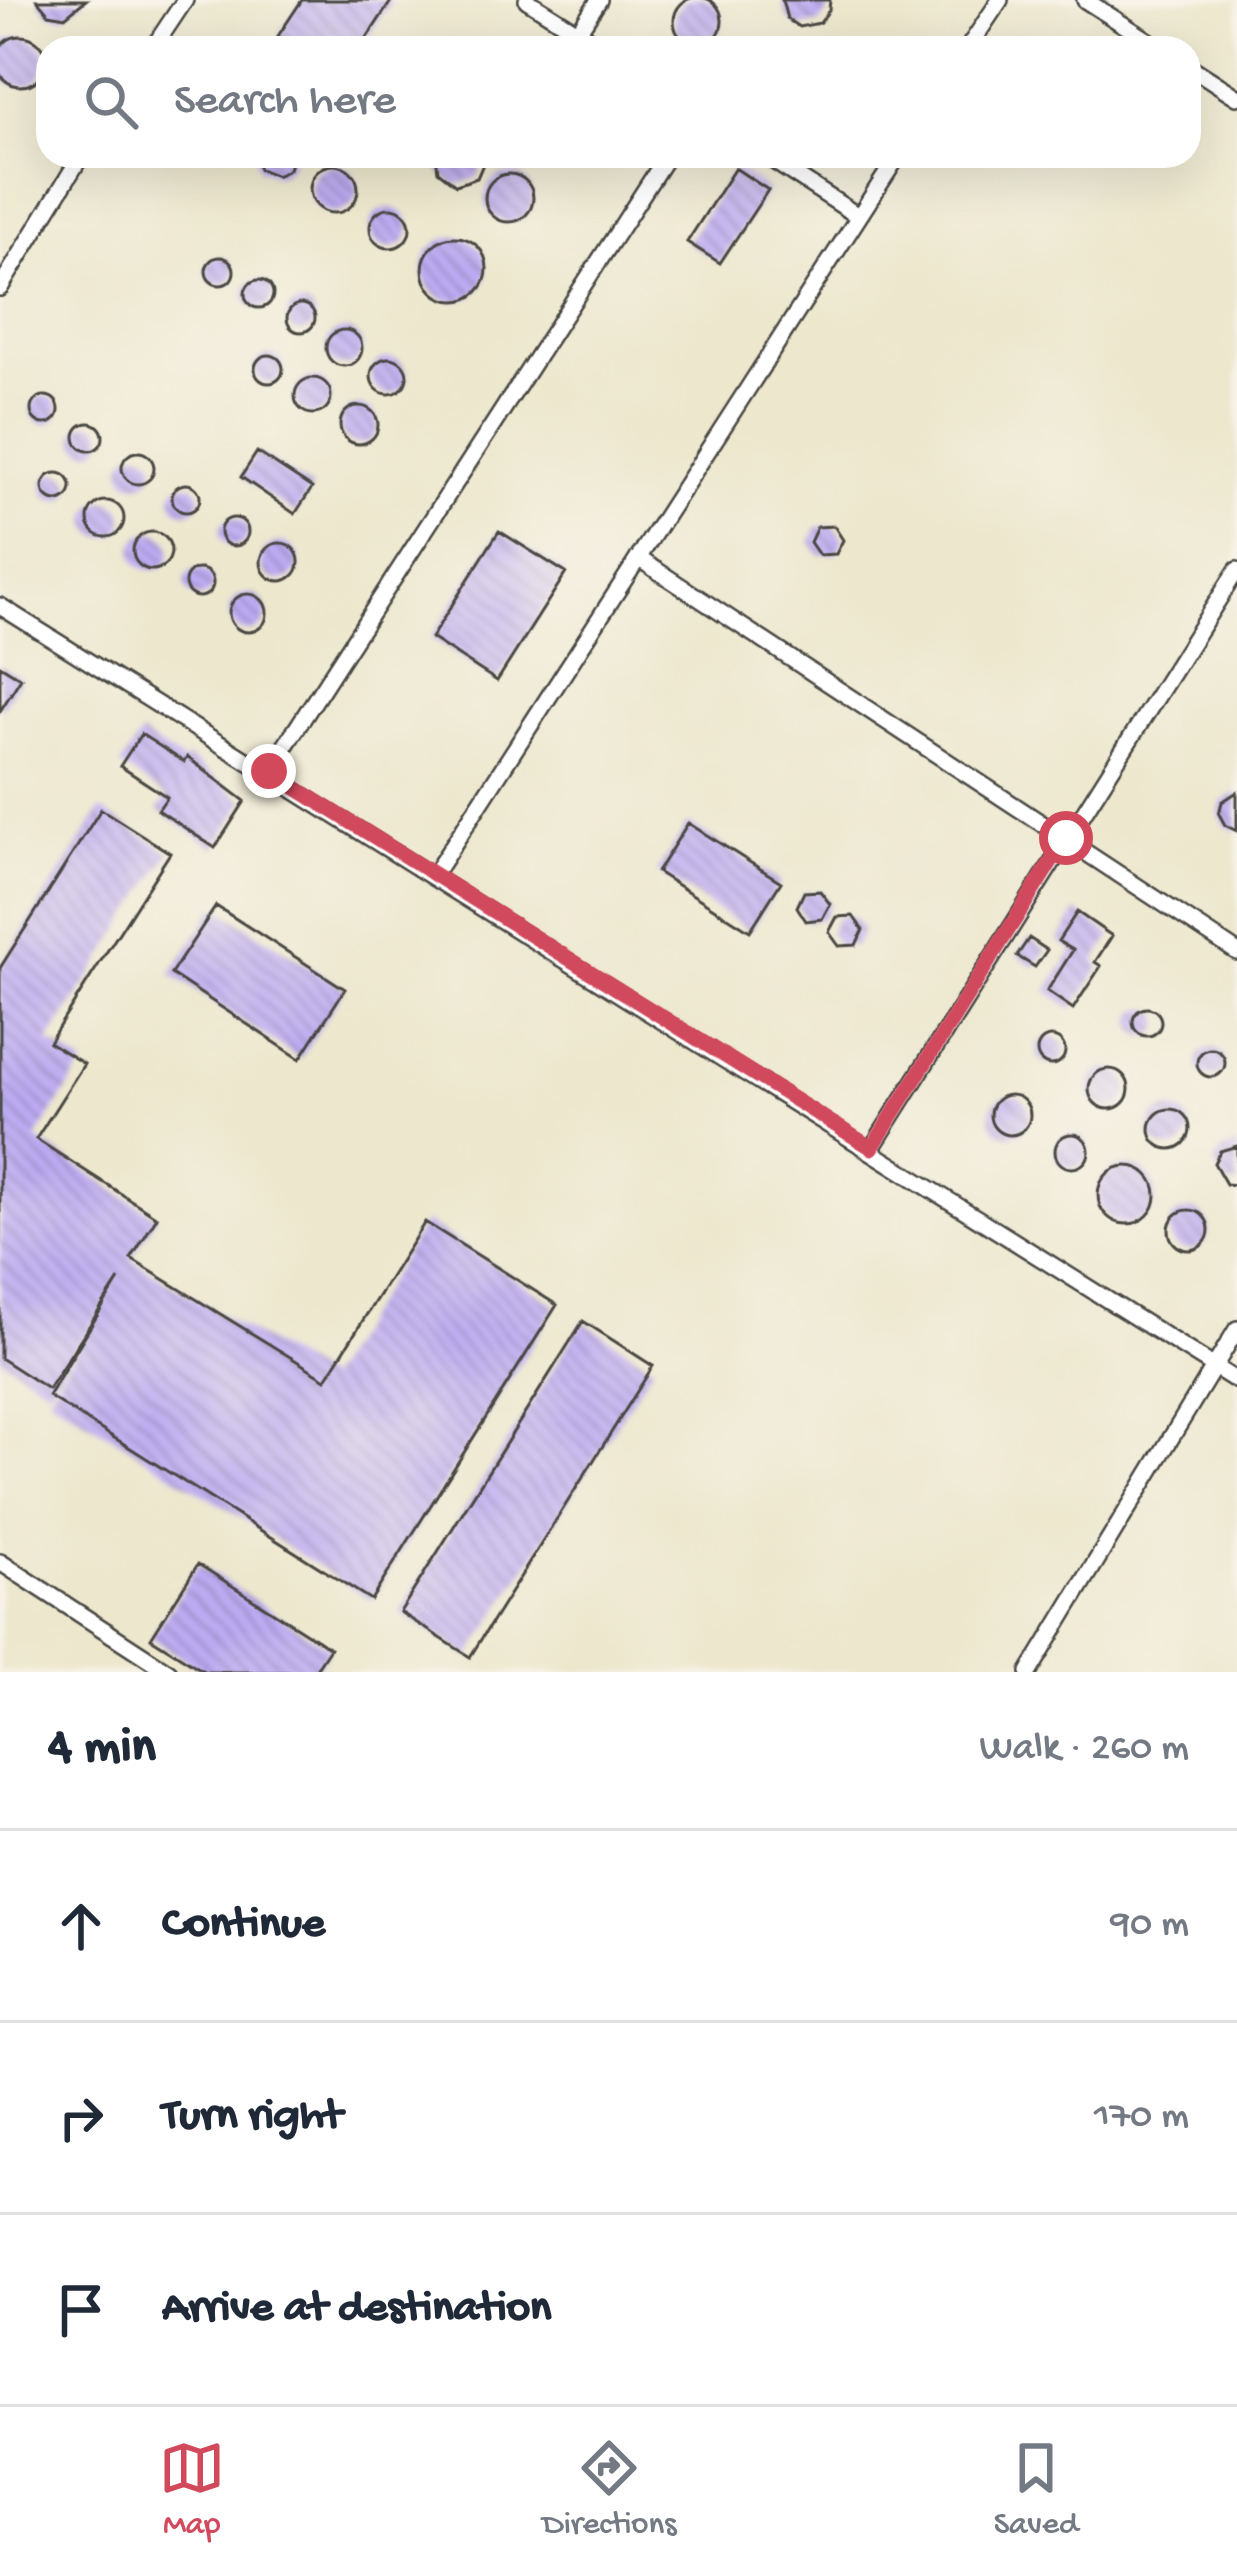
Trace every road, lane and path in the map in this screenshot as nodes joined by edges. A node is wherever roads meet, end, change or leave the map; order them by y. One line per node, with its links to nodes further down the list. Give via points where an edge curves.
1 (185, 0): 7 (lane)
2 (527, 0): 6 (lane)
3 (598, 0): 6 (lane)
4 (1000, 0): 9 (lane)
5 (1085, 0): 10 (lane)
6 (578, 32): 8 (lane)
7 (161, 36)
8 (584, 36)
9 (976, 36)
10 (1141, 36)
11 (1201, 74): 12 (lane)
12 (1237, 97)
13 (74, 168): 18 (lane)
14 (659, 168): 22 (lane)
15 (784, 168): 17 (lane)
16 (890, 168): 17 (lane)
17 (858, 216): 19 (lane)
18 (0, 288)
19 (638, 558): 23 (lane); 24 (lane)
20 (1237, 570): 23 (lane)
21 (0, 606): 22 (lane)
22 (269, 771): 24 (lane)
23 (1066, 838): 25 (lane); 26 (lane)
24 (433, 875): 26 (lane)
25 (1237, 952)
26 (872, 1148): 28 (lane)
27 (1237, 1329): 28 (lane)
28 (1214, 1365): 29 (lane); 32 (lane)
29 (1237, 1381)
30 (0, 1562): 31 (lane)
31 (169, 1672)
32 (1029, 1672)

